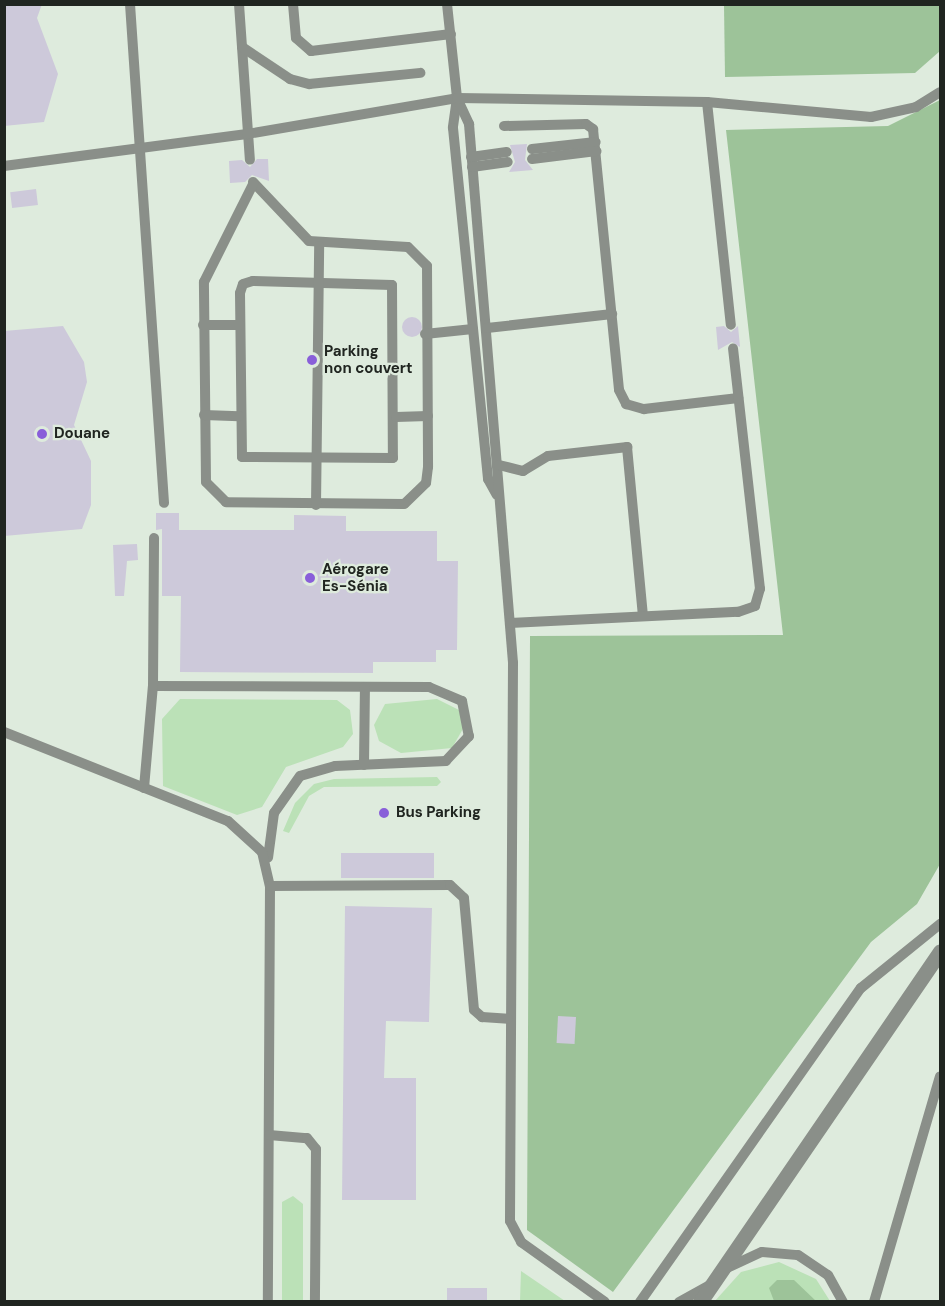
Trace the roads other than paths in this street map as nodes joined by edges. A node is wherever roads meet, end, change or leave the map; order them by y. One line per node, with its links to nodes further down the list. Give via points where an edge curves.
1 (130, 4): 14 (lane)
2 (239, 4): 6 (lane)
3 (293, 4): 5 (lane, via 296,38 311,51)
4 (447, 4): 5 (lane)
5 (450, 34): 9 (lane)
6 (242, 47): 7 (lane, via 290,79 309,84); 12 (lane)
7 (420, 74)
8 (940, 92): 10 (lane, via 916,108 871,117)
9 (457, 98): 10 (lane); 12 (lane); 18 (lane, via 468,115); 27 (lane, via 453,128)
10 (707, 102): 25 (lane)
11 (504, 126): 13 (lane, via 586,124)
12 (248, 134): 14 (lane); 17 (lane)
13 (596, 146): 15 (lane); 22 (lane)
14 (139, 150): 19 (lane); 40 (lane)
15 (532, 154)
16 (508, 157): 18 (lane)
17 (250, 160)
18 (472, 162): 26 (lane)
19 (4, 166)
20 (319, 246): 21 (lane); 23 (lane, via 298,235 253,183 207,270); 28 (lane, via 395,246 420,254 427,266)
21 (319, 281): 24 (lane, via 243,284); 36 (lane, via 392,285 401,327); 37 (lane)
22 (612, 314): 26 (lane); 30 (lane, via 619,390 626,404 644,409)
23 (203, 325): 24 (lane); 33 (lane)
24 (240, 325): 34 (lane)
25 (731, 325)
26 (487, 328): 31 (lane)
27 (473, 329): 28 (lane); 32 (lane)
28 (427, 334): 35 (lane)
29 (733, 349): 30 (lane)
30 (738, 398): 43 (lane, via 760,598 747,611)
31 (494, 403): 32 (lane); 38 (lane)
32 (481, 405): 39 (lane, via 488,479)
33 (204, 415): 34 (lane); 41 (lane, via 206,482 214,494 226,502)
34 (239, 416): 37 (lane, via 239,452 246,460)
35 (428, 416): 36 (lane); 41 (lane, via 426,483 417,496 404,504)
36 (396, 417): 37 (lane, via 393,458)
37 (317, 459): 41 (lane)
38 (499, 465): 39 (lane); 43 (lane, via 524,471 548,456 627,447)
39 (497, 495): 44 (lane)
40 (165, 503)
41 (316, 505)
42 (154, 538): 45 (lane)
43 (643, 615): 44 (lane)
44 (510, 623): 54 (lane)
45 (153, 686): 46 (lane); 49 (lane)
46 (365, 687): 48 (lane); 48 (lane, via 441,688 462,701 471,724 465,746 446,762)
47 (4, 732): 49 (lane)
48 (364, 765): 50 (lane, via 324,767 291,785 269,827)
49 (144, 788): 50 (lane, via 243,829)
50 (268, 869): 51 (lane)
51 (270, 885): 54 (lane, via 450,885 464,898 474,1010 482,1017); 56 (lane)
52 (940, 924): 61 (lane, via 861,988)
53 (940, 951): 57 (street)
54 (508, 1019): 60 (lane, via 510,1221 525,1246)
55 (940, 1076): 65 (lane)
56 (269, 1135): 58 (lane); 59 (lane, via 307,1138 316,1149)
57 (716, 1279): 62 (lane); 63 (street); 64 (lane, via 746,1256 786,1252 819,1267)
58 (268, 1302)
59 (315, 1302)
60 (605, 1302)
61 (640, 1302)
62 (679, 1302)
63 (700, 1302)
64 (843, 1302)
65 (874, 1302)

